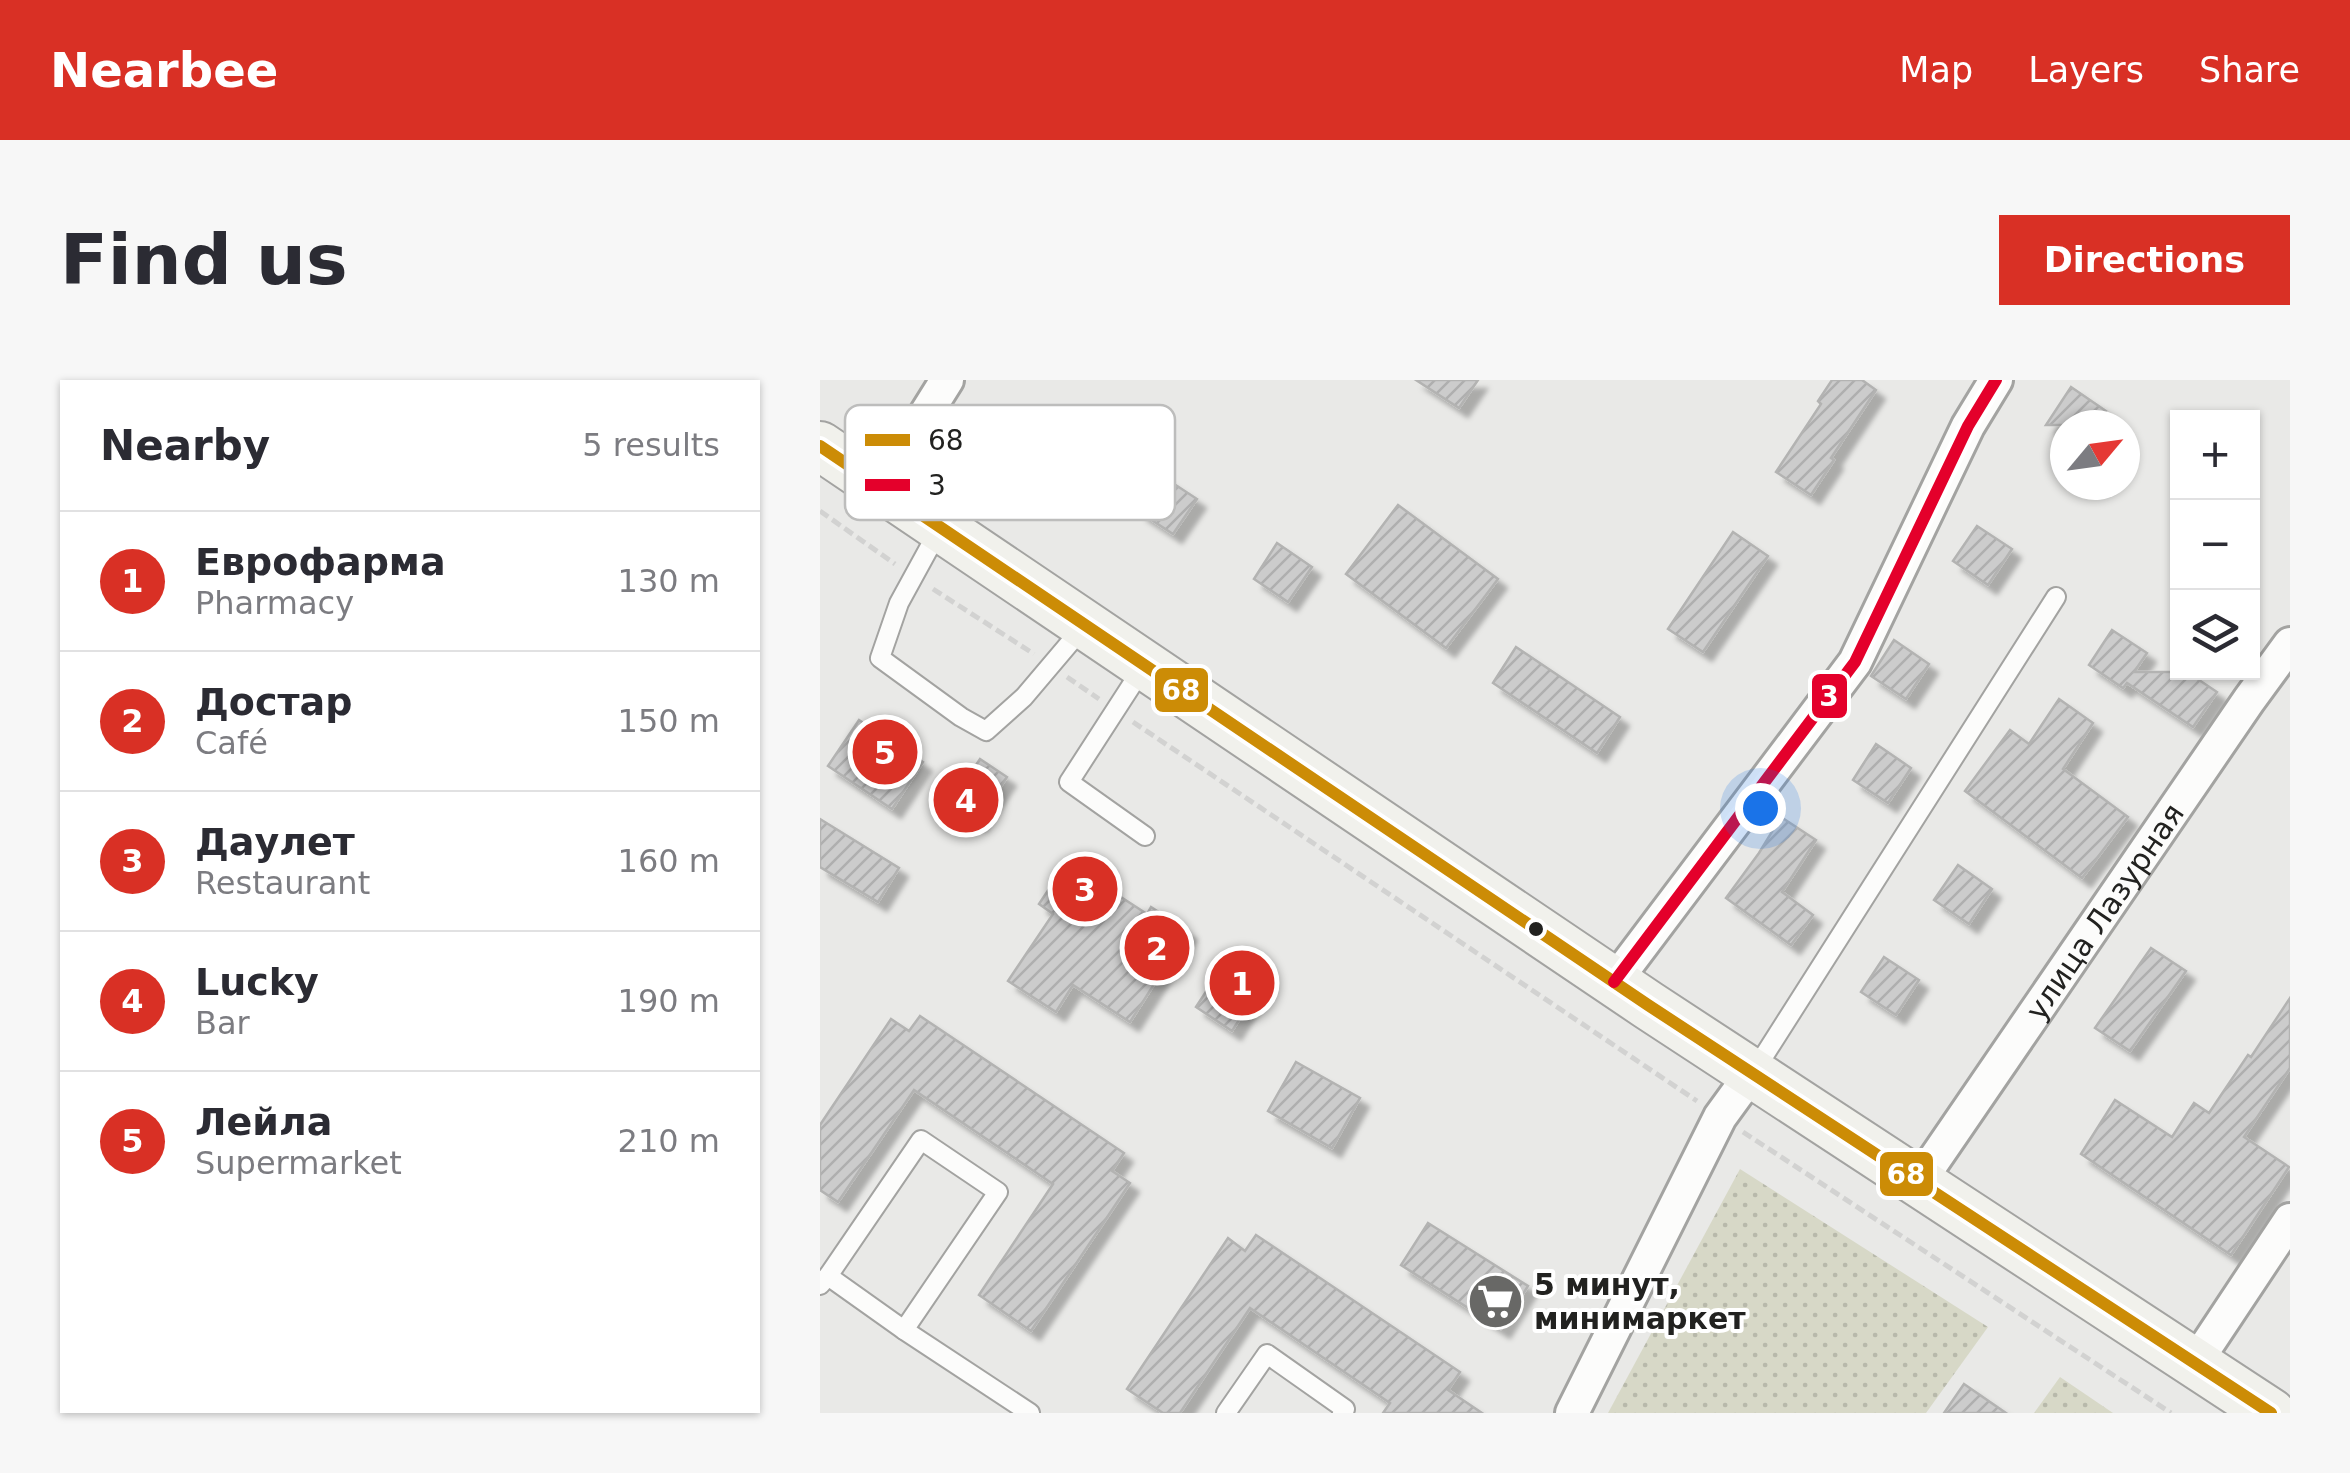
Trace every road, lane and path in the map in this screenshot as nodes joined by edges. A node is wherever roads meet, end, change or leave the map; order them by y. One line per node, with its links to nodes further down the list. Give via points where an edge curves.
1 (948, 380): 3 (street)
2 (1996, 380): 17 (street, via 1855,662)
3 (932, 405)
4 (820, 446): 5 (main road)
5 (845, 463)
6 (820, 511): 9 (path)
7 (928, 520): 8 (main road)
8 (940, 528): 9 (lane); 11 (main road)
9 (913, 576): 13 (path); 13 (lane, via 880,658 961,717 986,732)
10 (2056, 597): 18 (lane)
11 (1085, 625): 13 (lane); 14 (main road)
12 (2290, 644): 20 (street, улица Лазурная)
13 (1052, 665): 15 (path)
14 (1144, 666): 15 (lane); 17 (main road)
15 (1116, 711): 16 (lane, via 1069,782); 19 (path)
16 (1145, 836)
17 (1614, 982): 18 (main road)
18 (1752, 1073): 19 (street); 20 (main road)
19 (1720, 1116): 28 (street); 29 (path)
20 (1919, 1182): 24 (main road)
21 (2290, 1220): 24 (street)
22 (824, 1281): 23 (lane); 23 (lane, via 921,1140 998,1192)
23 (904, 1330): 25 (lane)
24 (2195, 1363): 30 (main road)
25 (1030, 1413)
26 (1226, 1413): 27 (lane, via 1267,1354)
27 (1342, 1413)
28 (1572, 1413)
29 (2171, 1413)
30 (2271, 1413)

